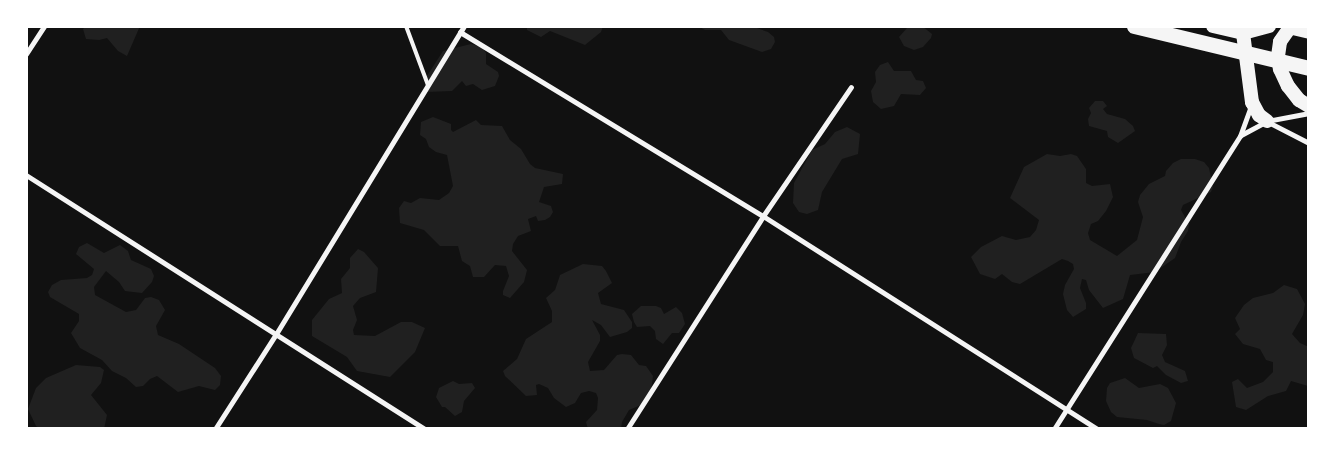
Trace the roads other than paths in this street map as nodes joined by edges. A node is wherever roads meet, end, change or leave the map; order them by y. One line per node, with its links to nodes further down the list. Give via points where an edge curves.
1 (44, 26): 11 (street)
2 (406, 26): 14 (lane)
3 (464, 26): 9 (street)
4 (1134, 26): 12 (highway)
5 (1213, 26): 10 (highway)
6 (1269, 26): 10 (highway)
7 (1290, 26): 8 (highway); 13 (highway, via 1280,42 1278,57)
8 (1309, 31)
9 (460, 32): 14 (street); 23 (street)
10 (1243, 33): 13 (highway); 16 (highway)
11 (26, 54)
12 (1309, 68)
13 (1285, 80): 17 (highway, via 1299,100)
14 (428, 85): 24 (street)
15 (851, 86): 23 (street)
16 (1252, 99): 19 (highway, via 1254,109); 20 (street)
17 (1309, 106)
18 (1309, 113): 19 (street)
19 (1268, 121): 20 (street); 21 (street)
20 (1240, 136): 25 (street)
21 (1309, 143)
22 (26, 175): 24 (street)
23 (763, 216): 25 (street); 28 (street)
24 (276, 334): 26 (street); 27 (street)
25 (1067, 409): 29 (street); 30 (street)
26 (215, 429)
27 (424, 429)
28 (627, 429)
29 (1054, 429)
30 (1097, 429)

